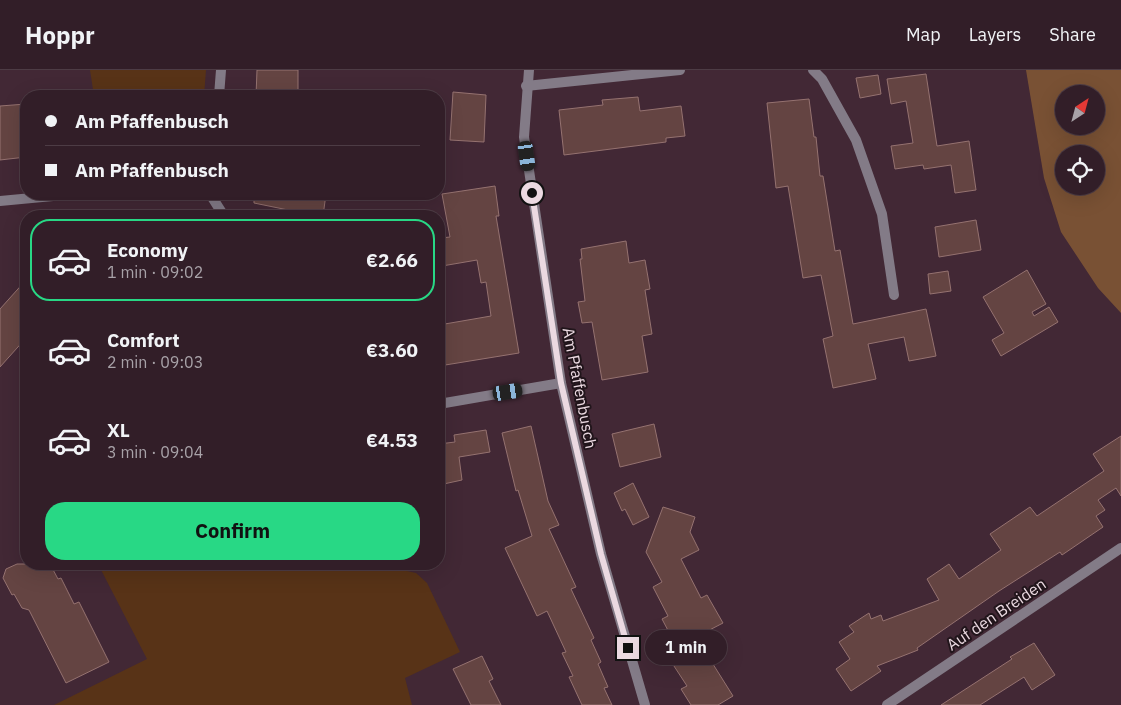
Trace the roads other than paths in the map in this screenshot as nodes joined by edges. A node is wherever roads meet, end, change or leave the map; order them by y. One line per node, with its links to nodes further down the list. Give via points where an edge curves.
1 (221, 70): 6 (street)
2 (529, 70): 5 (street, Am Pfaffenbusch)
3 (680, 70): 5 (street)
4 (813, 70): 9 (street, via 822,79 856,140 882,214)
5 (526, 86): 10 (street, Am Pfaffenbusch, via 524,137)
6 (219, 90)
7 (20, 199): 8 (street)
8 (0, 201)
9 (894, 295)
10 (561, 383): 11 (street); 13 (street, Am Pfaffenbusch, via 601,554)
11 (445, 403)
12 (1121, 548): 14 (street, Auf den Breiden)
13 (645, 705)
14 (887, 705)

